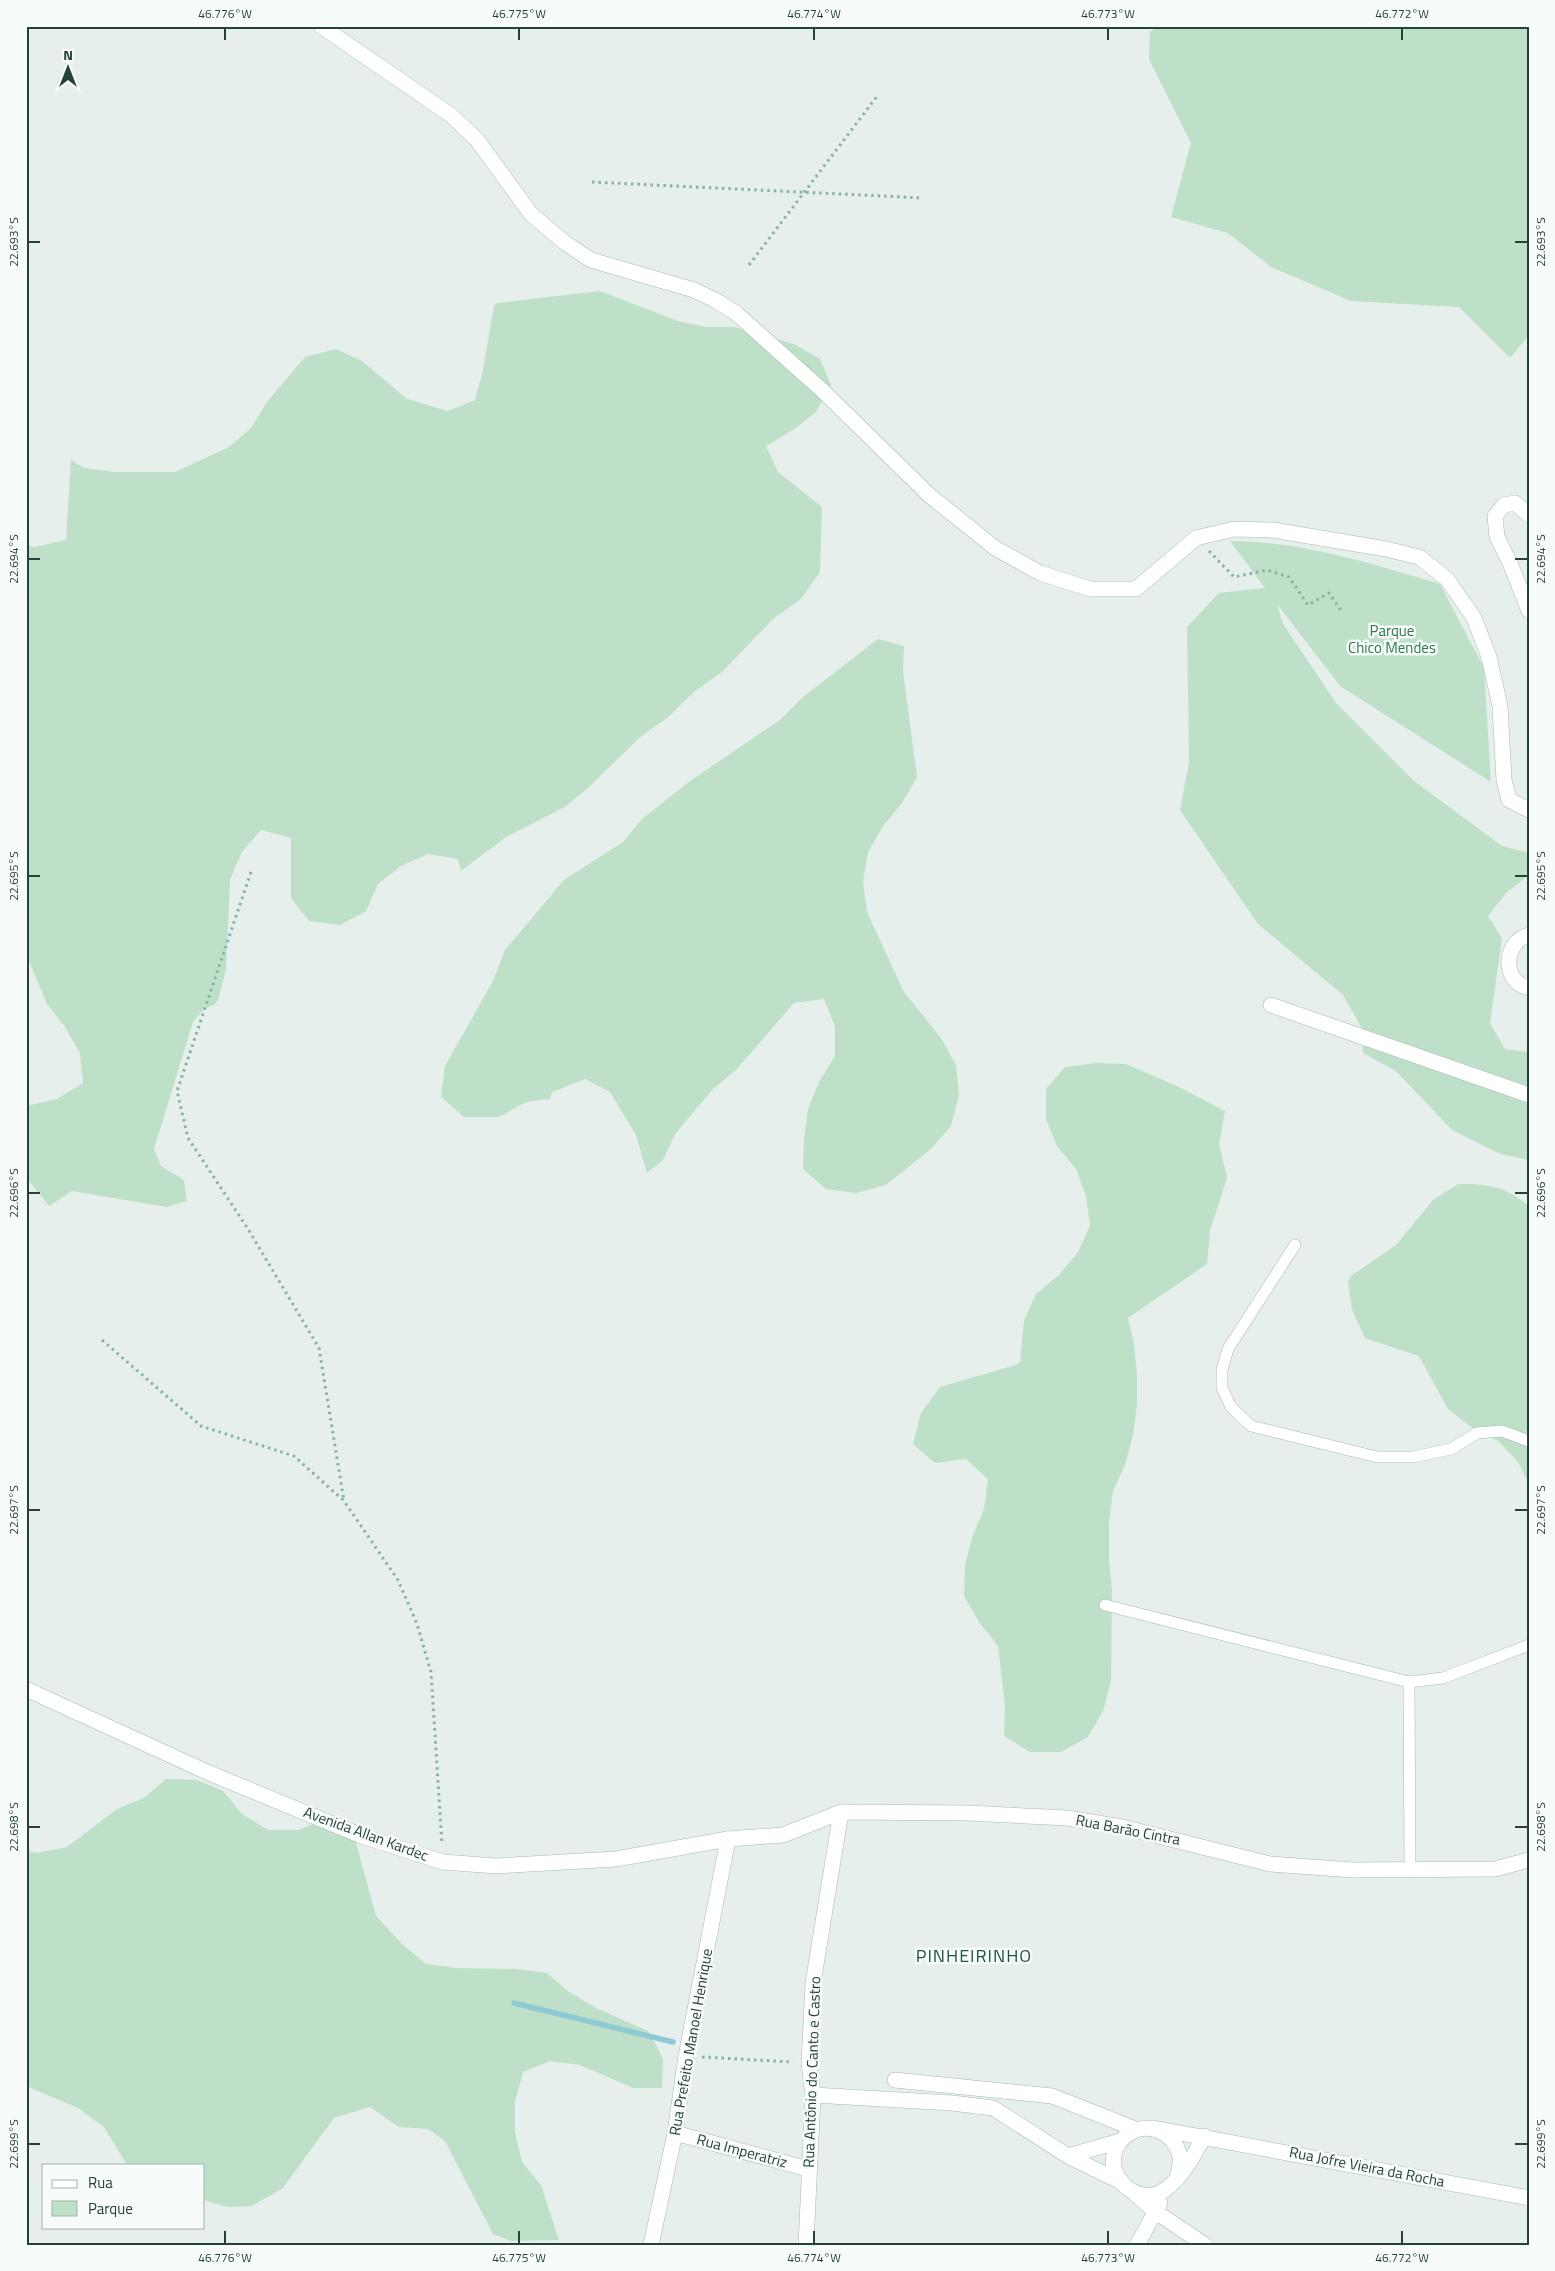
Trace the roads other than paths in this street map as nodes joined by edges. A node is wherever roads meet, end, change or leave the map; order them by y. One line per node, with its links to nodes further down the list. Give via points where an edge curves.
1 (321, 26): 4 (street, via 452,116 477,140 531,214 564,242 591,260 694,290 736,314 929,496 995,548 1040,572 1090,589 1136,589 1196,538 1234,529 1273,530 1419,557 1447,579 1474,618 1489,657 1500,706 1504,780 1509,800)
2 (1529, 515): 3 (street, via 1515,503 1504,505 1495,516 1497,537)
3 (1529, 611)
4 (1529, 810)
5 (1529, 935): 6 (street, via 1522,936 1511,950 1507,963 1511,976)
6 (1529, 988)
7 (1270, 1005): 8 (street)
8 (1529, 1095)
9 (1295, 1245): 10 (lane, via 1228,1349 1222,1370 1222,1388 1231,1407 1251,1426 1377,1456 1413,1457 1451,1449 1477,1433 1502,1431)
10 (1529, 1441)
11 (1105, 1605): 13 (lane)
12 (1529, 1645): 13 (lane, via 1443,1678)
13 (1409, 1682): 18 (lane)
14 (26, 1689): 16 (street, Avenida Allan Kardec, via 209,1773 362,1836 443,1862 496,1866 598,1860)
15 (841, 1812): 16 (street, Rua Barão Cintra, via 783,1835); 18 (street, Rua Barão Cintra, via 1067,1818 1122,1826 1270,1864); 20 (street, Rua Antônio do Canto e Castro, via 813,1983 809,2063)
16 (728, 1839): 23 (street, Rua Prefeito Manoel Henrique, via 686,2056)
17 (1529, 1860): 18 (street, Rua Barão Cintra, via 1495,1869)
18 (1410, 1870)
19 (895, 2080): 22 (street, via 1052,2096)
20 (813, 2095): 26 (street, via 993,2108); 27 (street, Rua Antônio do Canto e Castro)
21 (1154, 2128): 22 (street); 24 (street, Rua Jofre Vieira da Rocha); 28 (street, via 1172,2138 1181,2157)
22 (1135, 2129): 25 (street)
23 (675, 2134): 27 (street, Rua Imperatriz); 34 (street, Rua Prefeito Manoel Henrique)
24 (1204, 2136): 28 (street); 31 (street, Rua Jofre Vieira da Rocha)
25 (1120, 2141): 26 (street); 29 (street, via 1114,2154 1114,2169)
26 (1068, 2156): 29 (street)
27 (808, 2169): 33 (street, Rua Antônio do Canto e Castro)
28 (1177, 2178): 30 (street)
29 (1126, 2187): 30 (street, via 1148,2195); 32 (street)
30 (1165, 2190): 32 (street)
31 (1529, 2198)
32 (1156, 2212): 35 (street); 36 (street)
33 (808, 2243)
34 (651, 2245)
35 (1137, 2245)
36 (1205, 2245)

